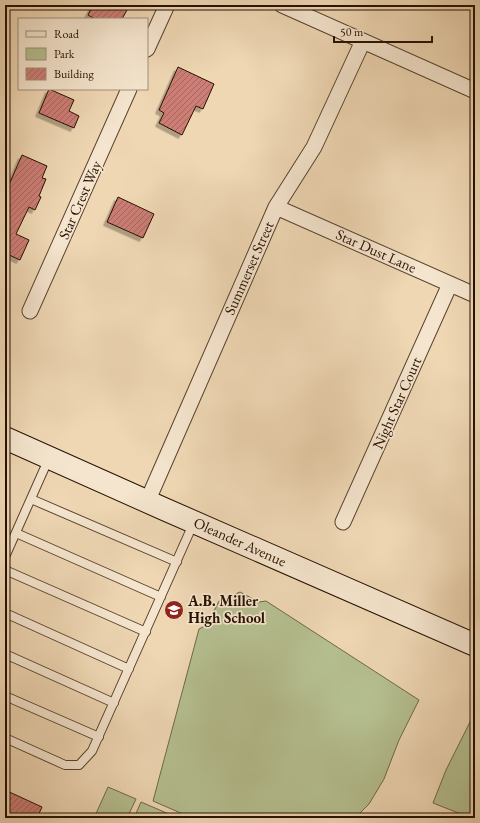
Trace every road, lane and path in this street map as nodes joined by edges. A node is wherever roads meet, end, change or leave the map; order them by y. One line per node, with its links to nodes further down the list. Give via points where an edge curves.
1 (167, 5): 4 (street)
2 (282, 5): 3 (street)
3 (363, 41): 6 (street); 7 (street, Summerset Street, via 314,147)
4 (148, 47)
5 (129, 90): 10 (street, Star Crest Way)
6 (475, 91)
7 (276, 207): 8 (street, Star Dust Lane); 14 (street, Summerset Street)
8 (450, 284): 9 (street, Star Dust Lane); 16 (street, Night Star Court)
9 (475, 295)
10 (30, 311)
11 (5, 438): 12 (street, Oleander Avenue)
12 (49, 458): 13 (lane); 14 (street, Oleander Avenue)
13 (31, 499): 17 (lane); 19 (lane)
14 (147, 502): 15 (street, Oleander Avenue)
15 (194, 522): 19 (lane); 24 (street, Oleander Avenue)
16 (343, 522)
17 (16, 533): 18 (lane); 21 (lane)
18 (5, 557)
19 (177, 562): 21 (lane)
20 (5, 570): 23 (lane)
21 (161, 597): 23 (lane)
22 (5, 613): 26 (lane)
23 (146, 632): 26 (lane)
24 (475, 645)
25 (5, 654): 28 (lane)
26 (129, 669): 28 (lane)
27 (5, 696): 29 (lane)
28 (114, 703): 29 (lane)
29 (99, 737): 30 (lane, via 92,751 79,764 65,765)
30 (5, 738)

